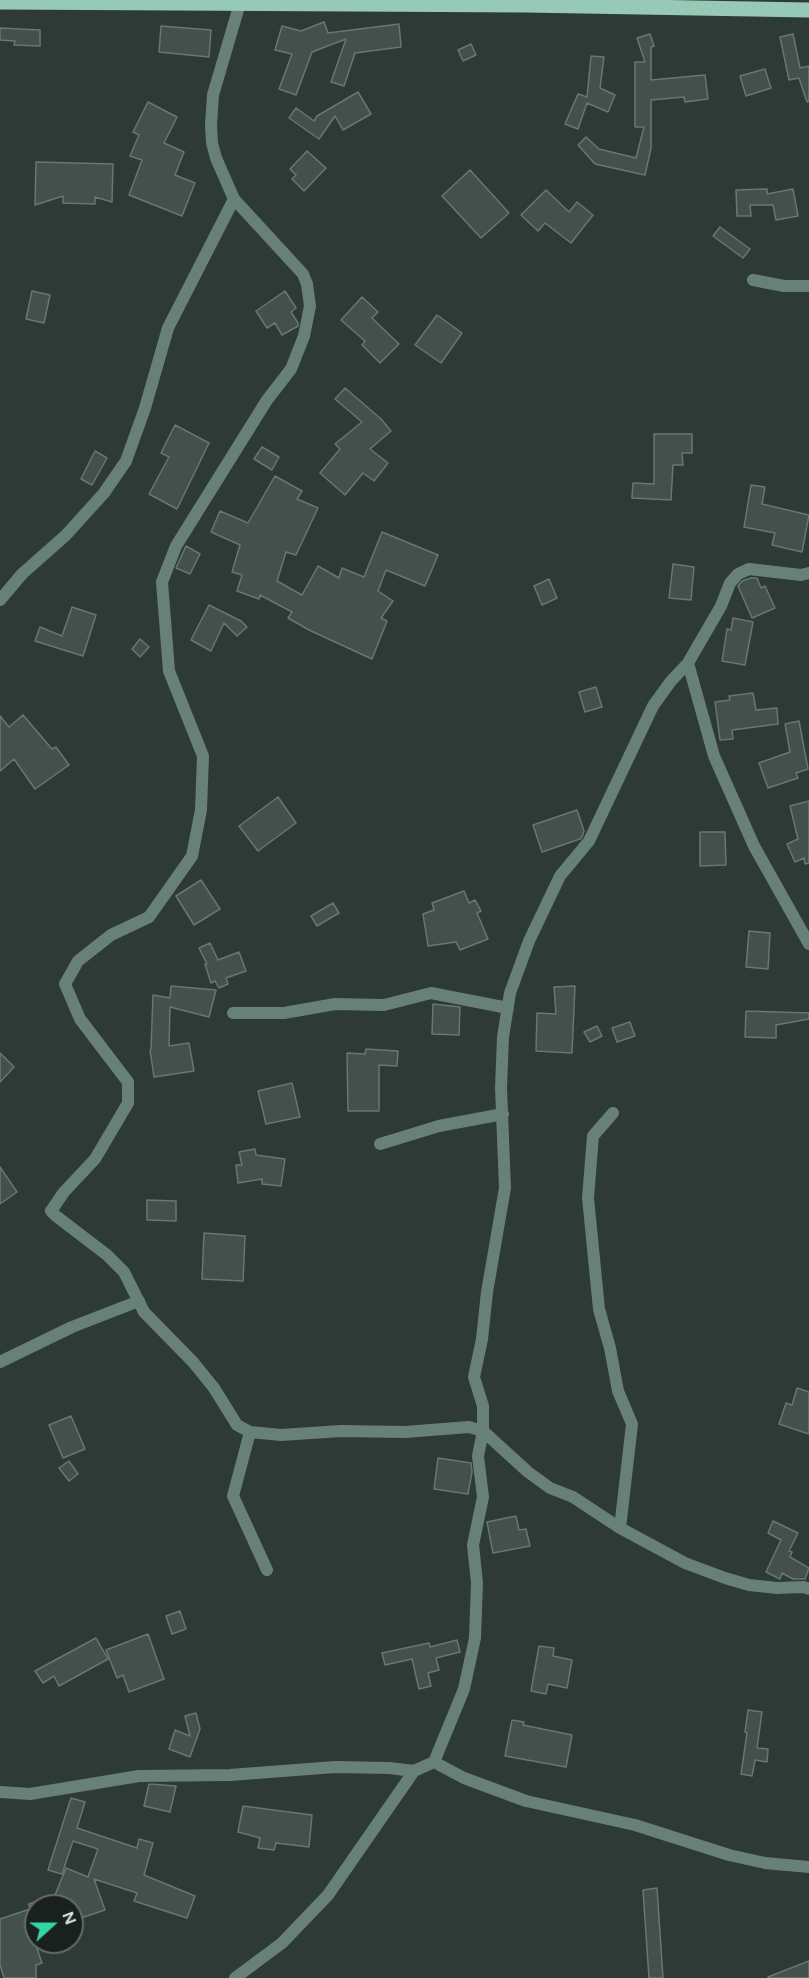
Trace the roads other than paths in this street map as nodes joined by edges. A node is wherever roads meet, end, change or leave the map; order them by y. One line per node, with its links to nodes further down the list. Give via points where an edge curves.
1 (0, 2): 3 (main road)
2 (351, 2): 3 (main road); 4 (main road)
3 (240, 3): 6 (street, via 213,95 211,126 216,158)
4 (783, 5): 5 (main road)
5 (809, 10)
6 (234, 199): 10 (street, via 168,328 126,461 104,493 66,535 22,574); 18 (street, via 303,274 310,306 304,336 291,369 267,400 176,546 162,582 169,671 203,756 201,810 192,856 149,917 111,935 78,961 65,984 80,1019 128,1082 128,1103 95,1159 51,1210 124,1272)
7 (753, 279): 8 (street, via 784,286)
8 (809, 286)
9 (809, 573): 11 (street, via 749,569 738,574)
10 (0, 600)
11 (688, 663): 12 (street, via 714,756 754,846); 13 (street, via 653,706 589,841 560,876 529,941)
12 (809, 945)
13 (508, 1008): 14 (street, via 431,993 384,1005 335,1004 284,1013); 16 (street, via 503,1037)
14 (233, 1014)
15 (613, 1113): 22 (street, via 593,1136 588,1198 598,1309 618,1391 632,1424)
16 (503, 1114): 17 (street, via 440,1126); 20 (street, via 505,1188 474,1377 483,1406)
17 (380, 1144)
18 (139, 1301): 19 (street, via 72,1327); 21 (street, via 144,1312 214,1388 237,1425)
19 (0, 1362)
20 (483, 1431): 21 (street, via 469,1427 281,1435); 22 (street, via 550,1488 573,1497); 25 (street, via 478,1456 483,1497 472,1545 477,1583 475,1638 464,1689)
21 (250, 1432): 23 (street, via 233,1496)
22 (620, 1528): 24 (street, via 685,1563 725,1578 749,1585)
23 (267, 1570)
24 (809, 1590)
25 (434, 1762): 26 (street); 28 (street, via 464,1778 526,1801 635,1825 729,1855)
26 (414, 1771): 27 (street, via 335,1767 230,1775 139,1776 30,1794); 29 (street, via 328,1895 282,1943)
27 (0, 1792)
28 (809, 1867)
29 (235, 1978)

